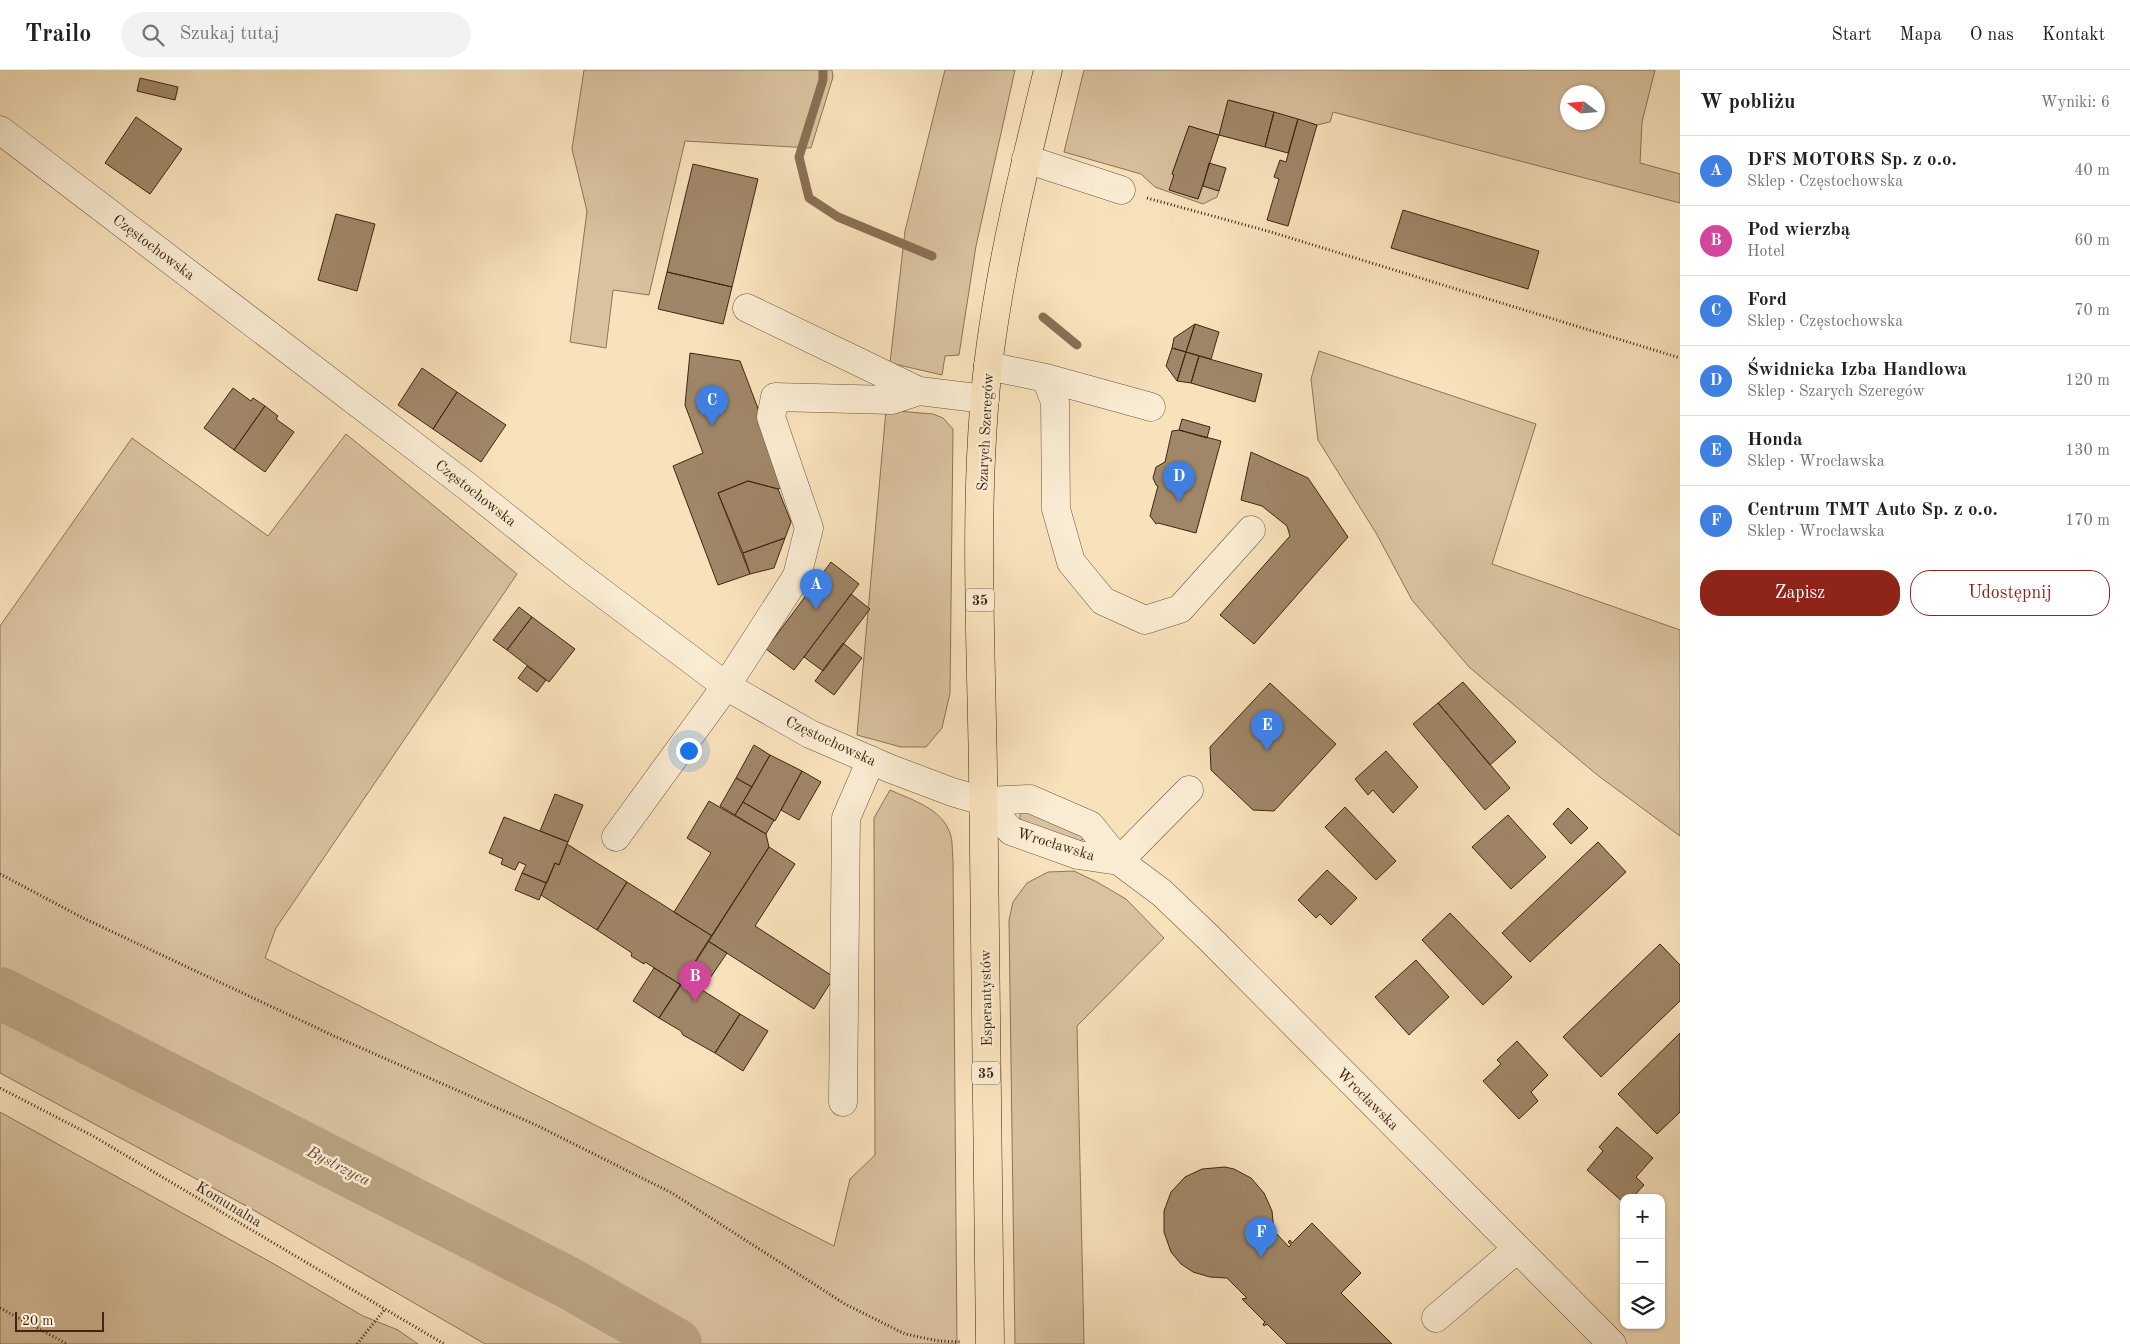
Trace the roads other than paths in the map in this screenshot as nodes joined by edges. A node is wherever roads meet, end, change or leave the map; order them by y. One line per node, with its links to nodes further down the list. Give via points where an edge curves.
1 (1048, 70): 3 (main road, Szarych Szeregów / 35)
2 (0, 130): 12 (street, Częstochowska)
3 (1026, 159): 4 (street); 6 (main road, Szarych Szeregów / 35, via 1004,261)
4 (1121, 190)
5 (747, 308): 8 (street)
6 (988, 366): 7 (street); 9 (main road, Szarych Szeregów / 35)
7 (1046, 378): 10 (street); 11 (street, via 1056,402 1056,509 1071,562 1103,601 1145,620 1180,609)
8 (919, 391): 9 (street); 12 (street, via 892,400 775,397 771,416 809,528 797,576)
9 (985, 399): 15 (main road, Szarych Szeregów / 35, via 980,578)
10 (1152, 408)
11 (1251, 530)
12 (726, 686): 13 (street, Częstochowska, via 810,734); 16 (street)
13 (871, 760): 15 (street, Częstochowska); 18 (street, via 846,818)
14 (1189, 790): 17 (street)
15 (983, 801): 17 (street, Wrocławska, via 1011,831 1078,854); 17 (street, Wrocławska, via 1030,799 1090,825); 21 (main road, Esperantystów / 35)
16 (616, 838)
17 (1119, 861): 19 (street, Wrocławska, via 1162,893)
18 (843, 1102)
19 (1517, 1248): 20 (street); 22 (street, Wrocławska)
20 (1436, 1318)
21 (990, 1343)
22 (1612, 1344)

